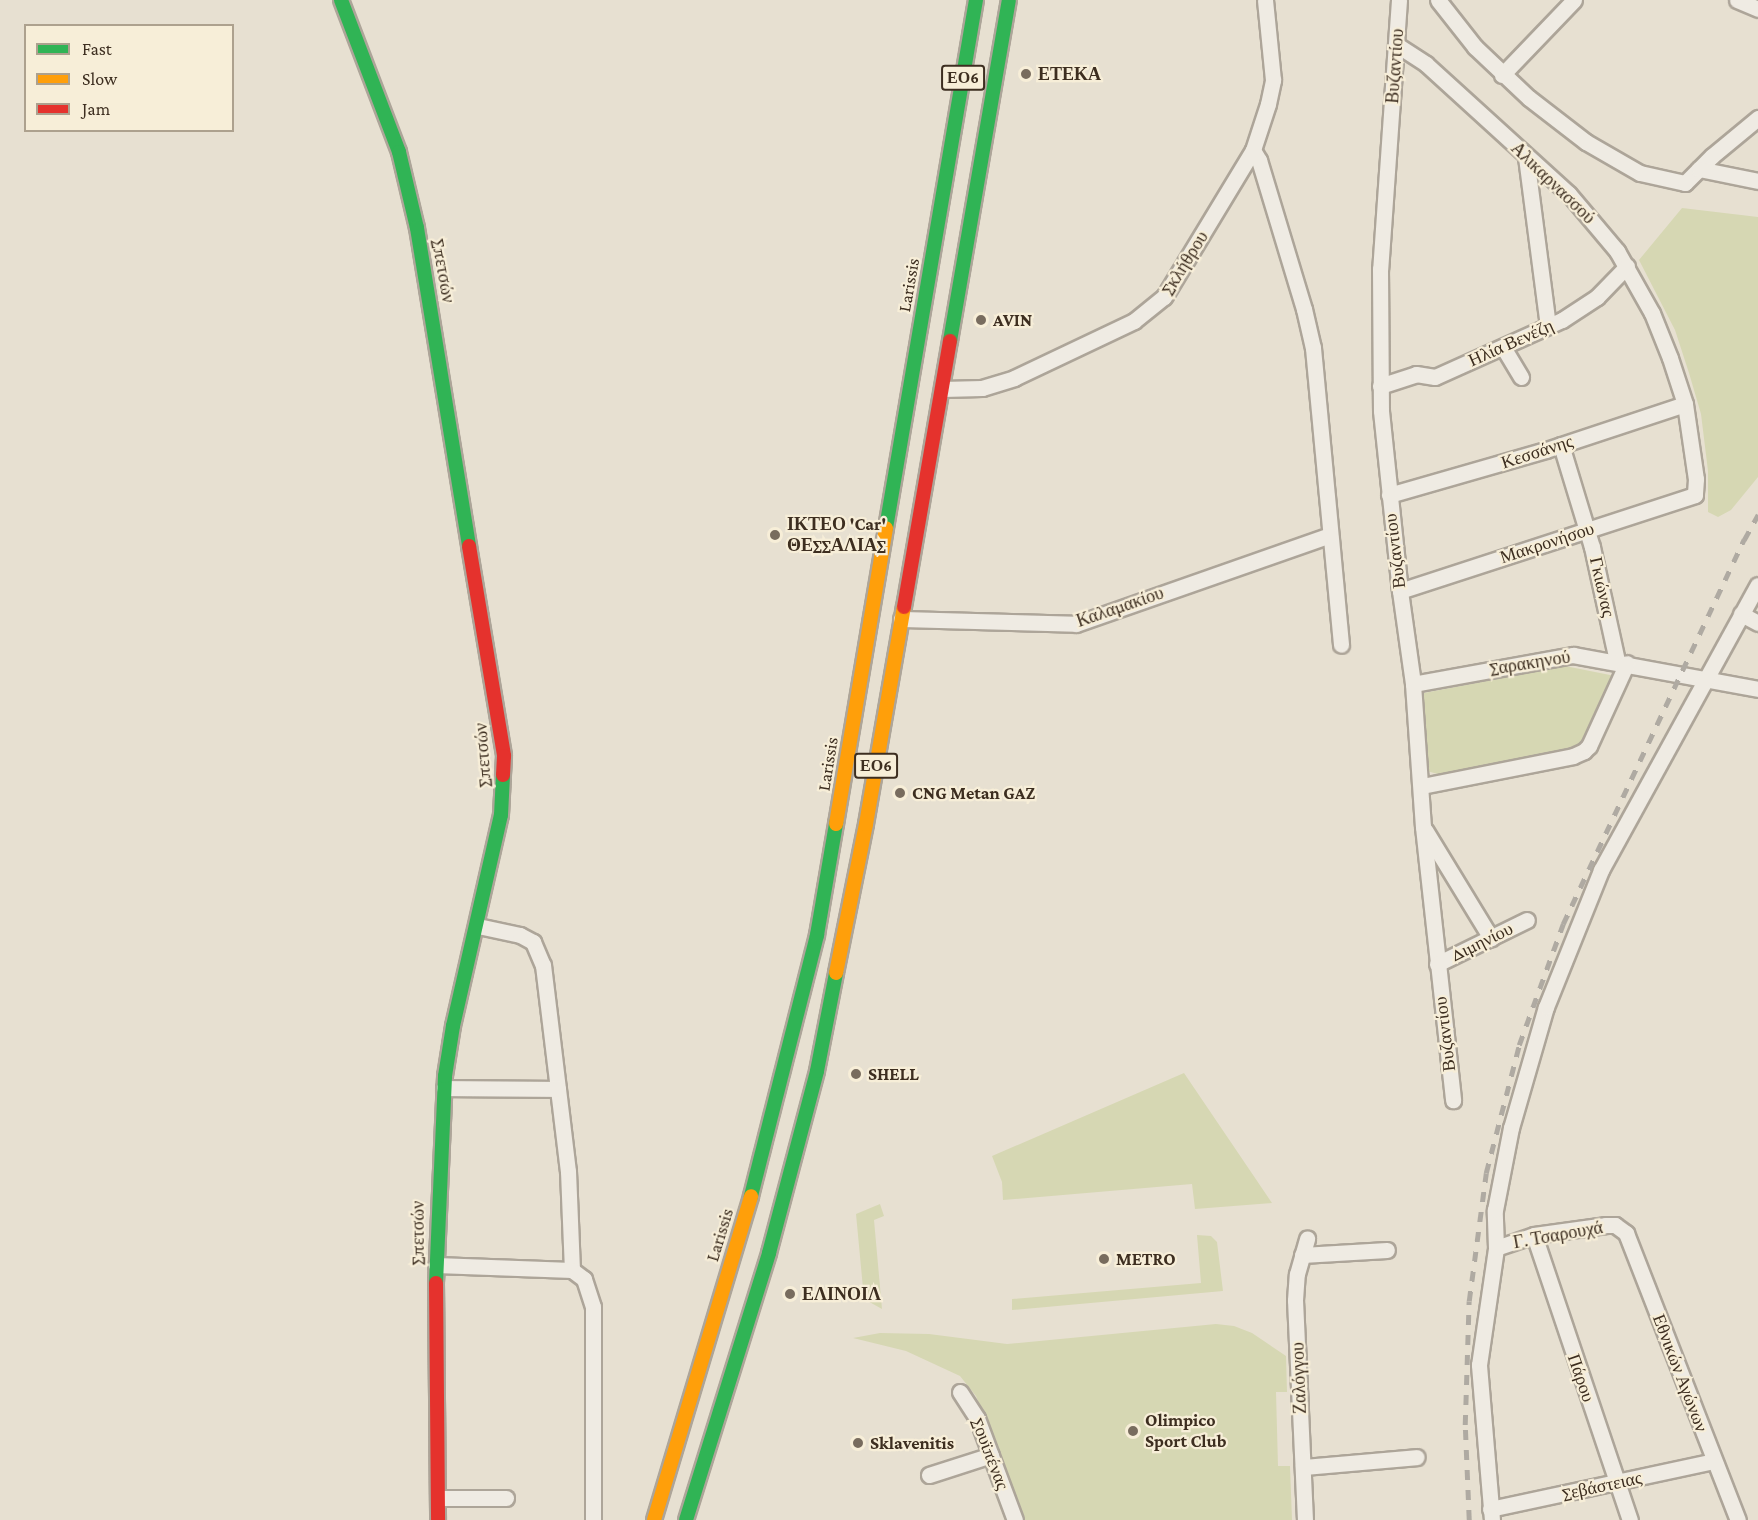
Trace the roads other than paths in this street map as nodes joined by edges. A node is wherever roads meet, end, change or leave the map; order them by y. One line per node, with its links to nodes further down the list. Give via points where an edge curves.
1 (341, 0): 42 (main road, Σπετσών, via 399,152 417,228 501,734 505,775 502,809)
2 (976, 0): 68 (main road, Larissis / ΕΟ6, via 817,935 764,1152)
3 (1009, 0): 22 (main road, ΕΟ6)
4 (1265, 0): 13 (street, Σκλήθρου, via 1272,80)
5 (1399, 0): 10 (street, Βυζαντίου)
6 (1438, 0): 11 (street)
7 (1574, 0): 11 (street)
8 (1737, 0): 9 (street)
9 (1758, 9)
10 (1396, 45): 14 (street, Αλικαρνασσού, via 1426,64); 21 (street, Βυζαντίου, via 1380,269)
11 (1502, 75): 15 (street, via 1603,154 1640,173 1685,183)
12 (1758, 118): 15 (street)
13 (1253, 150): 22 (street, Σκλήθρου, via 1164,297 1148,312 1014,378 982,388); 28 (street, via 1309,331)
14 (1526, 157): 17 (street, Αλικαρνασσού, via 1581,206); 18 (street)
15 (1699, 169): 16 (street)
16 (1758, 181)
17 (1626, 266): 18 (street, Ηλία Βενέζη, via 1587,305); 23 (street, Αλικαρνασσού, via 1661,333)
18 (1548, 326): 19 (street, Ηλία Βενέζη)
19 (1503, 347): 20 (street); 21 (street, Ηλία Βενέζη, via 1435,377 1416,374)
20 (1521, 376)
21 (1380, 386): 25 (street, Βυζαντίου)
22 (942, 389): 32 (main road, ΕΟ6)
23 (1685, 404): 24 (street, Κεσσάνης); 26 (street, Αλικαρνασσού)
24 (1561, 445): 25 (street, Κεσσάνης); 27 (street, Γκιώνας)
25 (1389, 495): 30 (street, Βυζαντίου)
26 (1695, 495): 27 (street, Μακρονήσου)
27 (1588, 530): 30 (street, Μακρονήσου); 35 (street, Γκιώνας)
28 (1330, 535): 32 (street, Καλαμακίου, via 1076,624); 34 (street)
29 (1758, 585): 31 (street)
30 (1400, 591): 37 (street, Βυζαντίου)
31 (1741, 614): 33 (street); 36 (street)
32 (901, 619): 69 (main road, ΕΟ6, via 866,825 817,1071 772,1242)
33 (1758, 623)
34 (1341, 645)
35 (1622, 662): 36 (street, Σαρακηνού); 37 (street, Σαρακηνού, via 1565,656); 39 (street, via 1590,746 1579,754)
36 (1709, 678): 38 (street, Σαρακηνού); 51 (street, via 1600,870 1546,1007 1511,1128 1495,1210)
37 (1413, 684): 39 (street, Βυζαντίου)
38 (1758, 688)
39 (1422, 786): 40 (street, Βυζαντίου)
40 (1423, 827): 43 (street); 44 (street, Βυζαντίου)
41 (1527, 920): 43 (street, Διμηνίου)
42 (478, 926): 45 (main road, Σπετσών, via 453,1026); 46 (street, via 520,935 539,951)
43 (1491, 938): 44 (street, Διμηνίου)
44 (1437, 963): 47 (street, Βυζαντίου)
45 (444, 1088): 46 (street); 54 (main road, Σπετσών)
46 (558, 1089): 55 (street, via 568,1171)
47 (1453, 1100)
48 (1621, 1227): 49 (street, Γ. Τσαρουχά, via 1606,1225); 59 (street, Εθνικών Αγώνων)
49 (1534, 1235): 51 (street, Γ. Τσαρουχά); 62 (street, Πάρου)
50 (1307, 1238): 53 (street, Ζαλόγγου)
51 (1496, 1248): 65 (street, via 1479,1365)
52 (1387, 1250): 53 (street)
53 (1302, 1255): 60 (street, Ζαλόγγου, via 1295,1300)
54 (436, 1265): 55 (street); 63 (main road, Σπετσών)
55 (572, 1270): 67 (street, via 584,1279 593,1307)
56 (960, 1392): 57 (street, Σουϊπένας, via 974,1412)
57 (991, 1455): 61 (street); 70 (street, Σουϊπένας)
58 (1418, 1457): 60 (street)
59 (1714, 1461): 62 (street, Σεβάστειας); 73 (street, Εθνικών Αγώνων)
60 (1303, 1467): 71 (street, Ζαλόγγου)
61 (928, 1475)
62 (1618, 1483): 65 (street, Σεβάστειας); 72 (street, Πάρου)
63 (438, 1498): 64 (street); 66 (main road, Σπετσών)
64 (506, 1498)
65 (1491, 1514)
66 (438, 1520)
67 (593, 1520)
68 (654, 1520)
69 (686, 1520)
70 (1015, 1520)
71 (1305, 1520)
72 (1630, 1520)
73 (1738, 1520)

